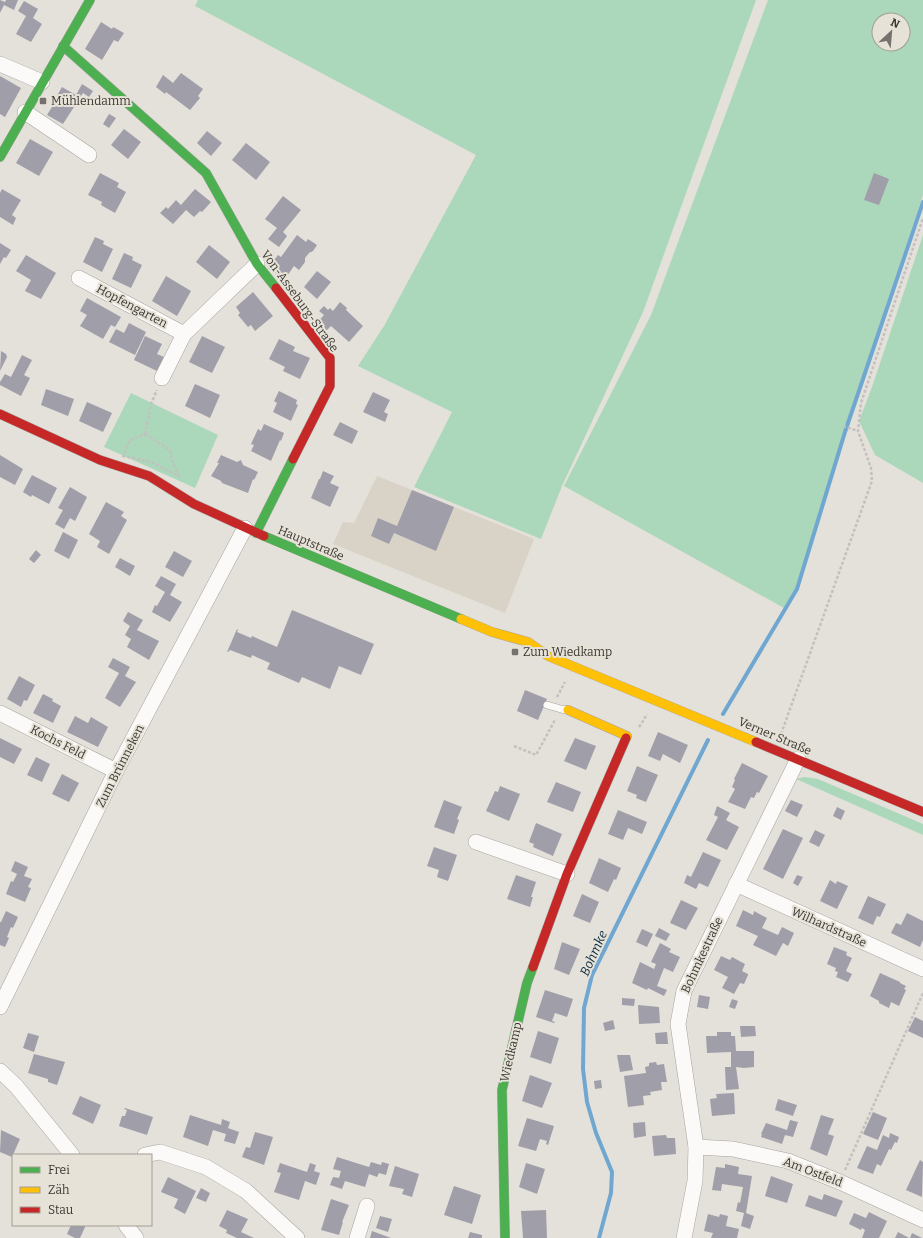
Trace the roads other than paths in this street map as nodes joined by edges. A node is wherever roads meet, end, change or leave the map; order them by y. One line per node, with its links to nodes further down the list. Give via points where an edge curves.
1 (90, 0): 2 (street)
2 (63, 46): 4 (street); 8 (street, Von-Asseburg-Straße, via 206,173)
3 (0, 64): 4 (street)
4 (42, 82): 5 (street)
5 (25, 112): 6 (street); 7 (street)
6 (89, 155)
7 (0, 157)
8 (257, 264): 10 (street); 13 (street, Von-Asseburg-Straße, via 330,358 330,386)
9 (79, 278): 10 (street, Hopfengarten)
10 (184, 334): 11 (street)
11 (162, 378)
12 (0, 414): 13 (street, Hauptstraße, via 100,460 149,476 194,504)
13 (250, 530): 14 (street, Hauptstraße, via 492,632 528,642 554,658); 18 (street, Zum Brünneken)
14 (618, 684): 17 (street, Verner Straße)
15 (558, 708): 21 (street, Wiedkamp, via 627,736)
16 (0, 712): 18 (street, Kochs Feld)
17 (798, 759): 19 (street, Verner Straße); 22 (street, Bohmkestraße)
18 (116, 771): 24 (street, Zum Brünneken)
19 (923, 812)
20 (476, 842): 21 (street)
21 (567, 874): 35 (street, Wiedkamp, via 527,983 502,1090)
22 (736, 884): 23 (street, Wilhardstraße); 26 (street, Bohmkestraße, via 684,991 678,1024)
23 (923, 969)
24 (0, 1007)
25 (0, 1071): 27 (street, via 16,1086)
26 (696, 1147): 30 (street, Am Ostfeld, via 733,1149 788,1161); 36 (street, Bohmkestraße, via 695,1181)
27 (71, 1154)
28 (151, 1154): 33 (street, via 160,1152 206,1167 246,1191)
29 (367, 1206): 34 (street)
30 (923, 1220)
31 (127, 1226): 32 (street)
32 (136, 1238)
33 (297, 1238)
34 (357, 1238)
35 (505, 1238)
36 (684, 1238)

